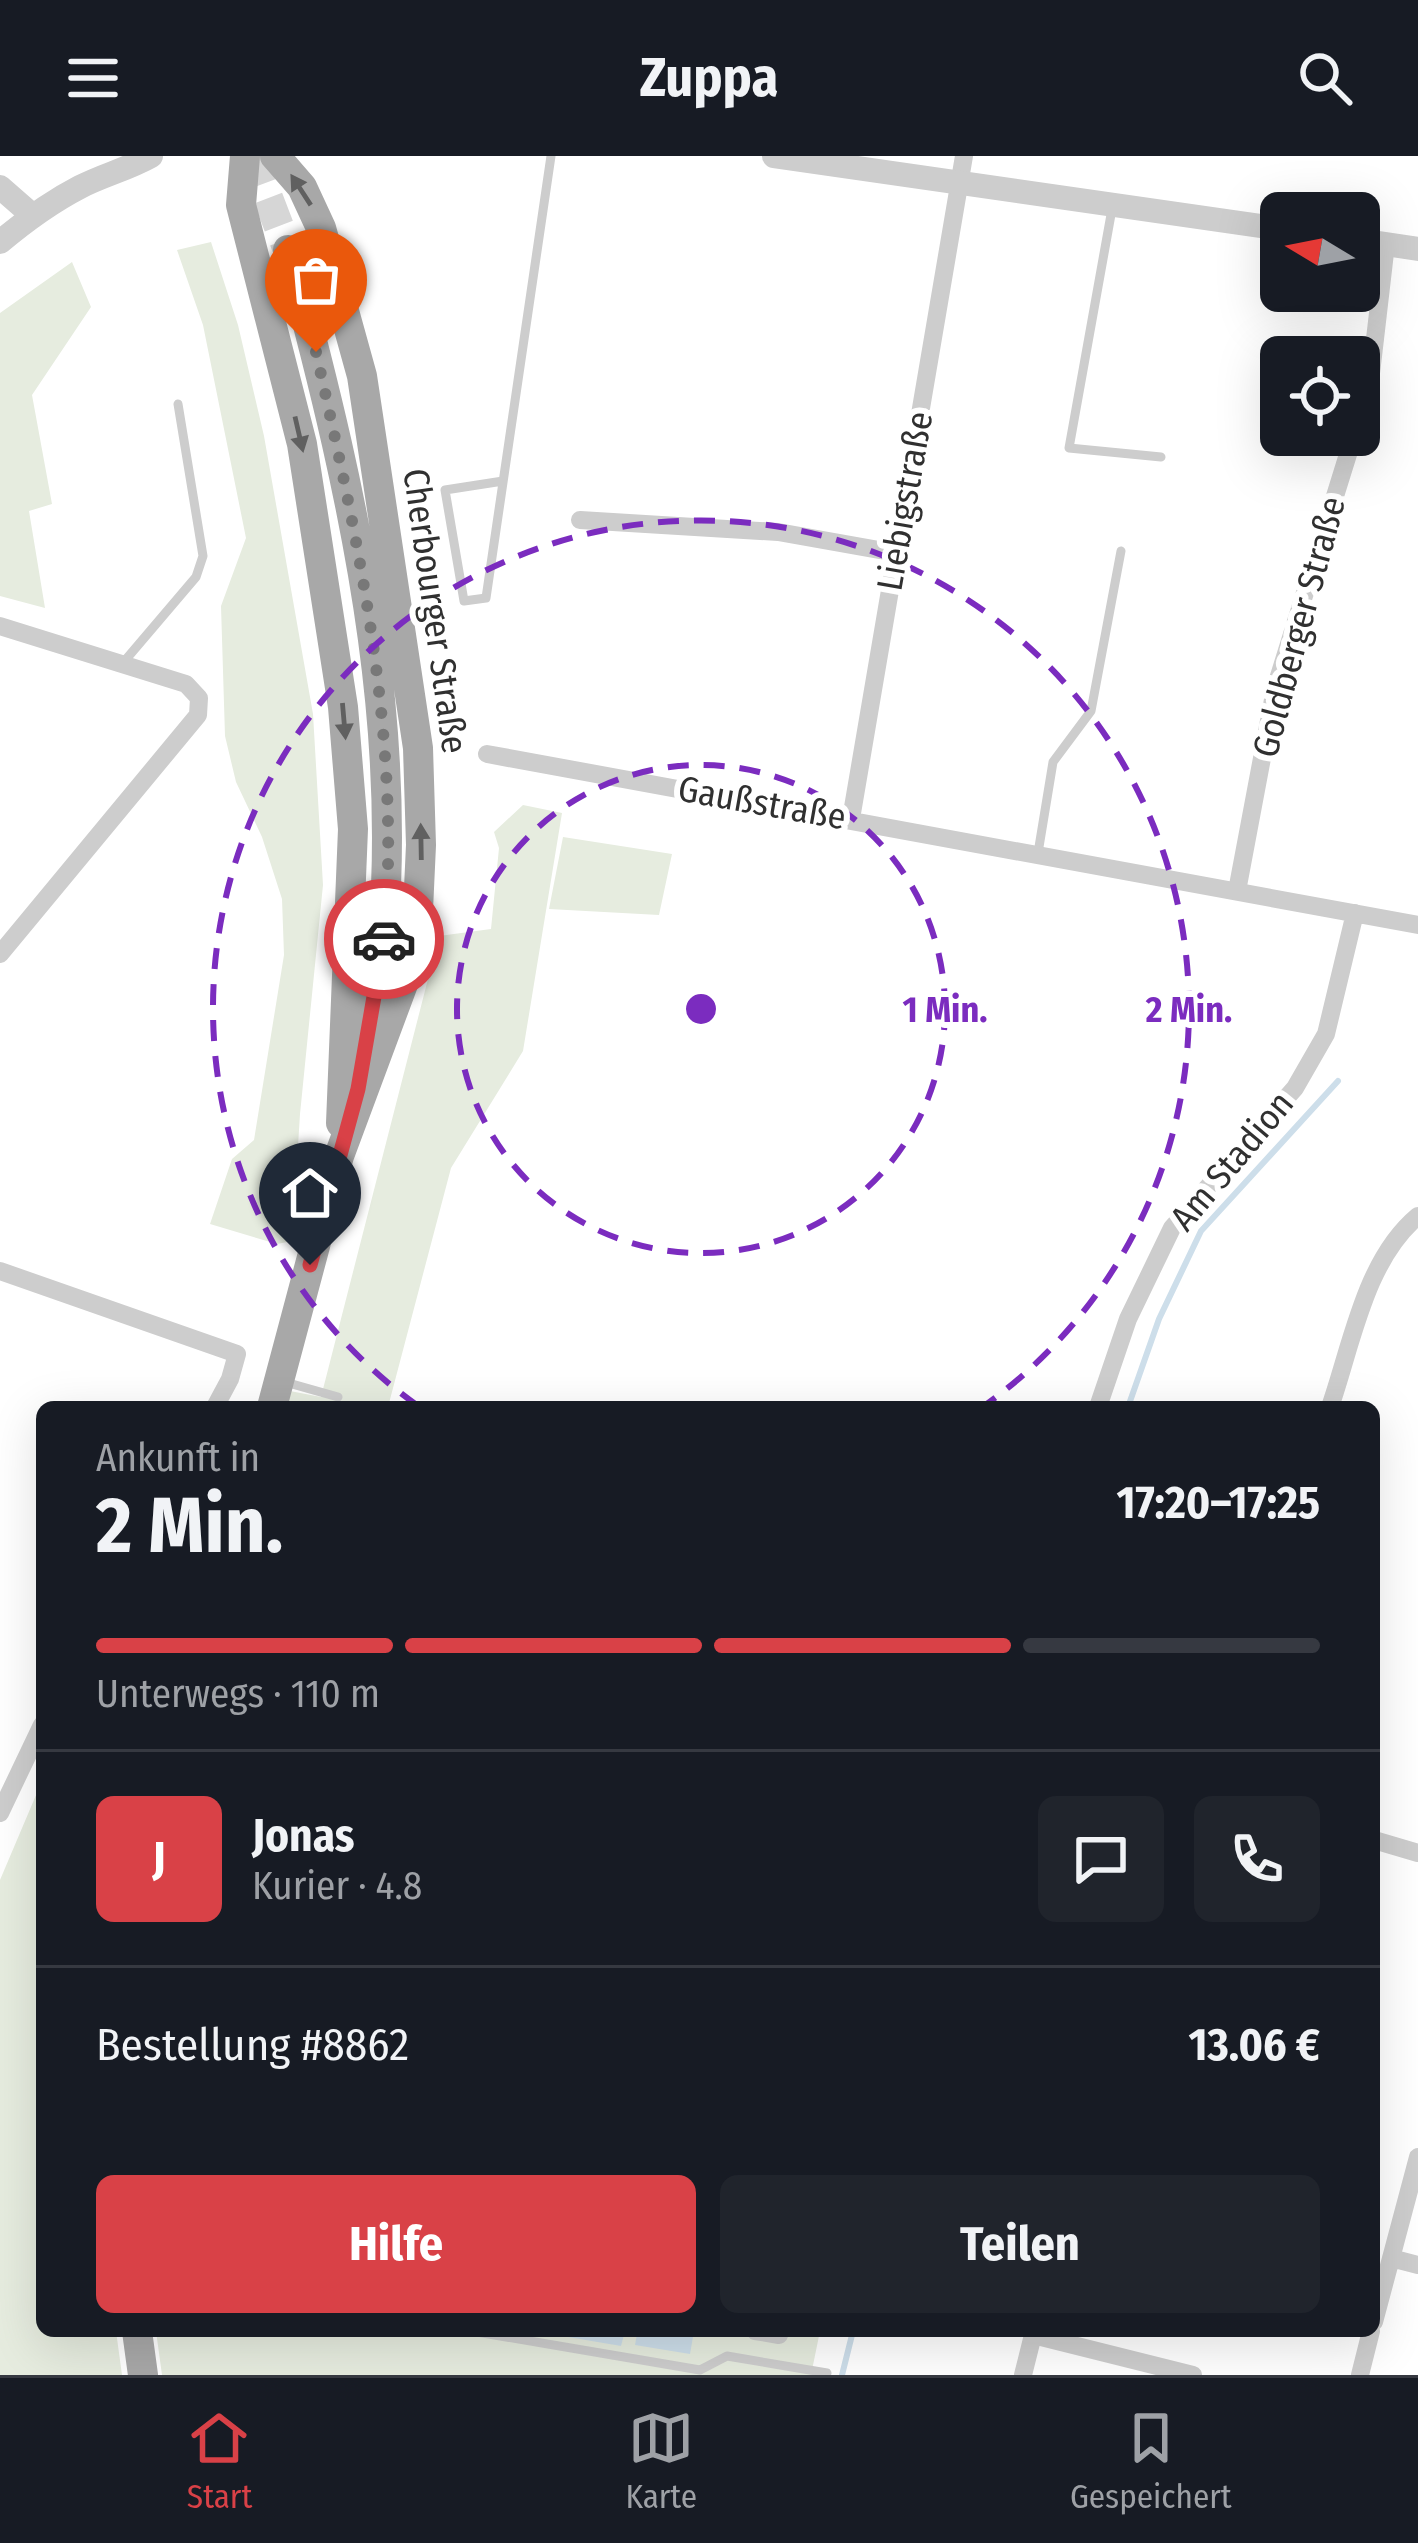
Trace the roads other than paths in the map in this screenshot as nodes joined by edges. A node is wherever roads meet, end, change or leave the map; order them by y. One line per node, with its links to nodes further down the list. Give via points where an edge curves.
1 (152, 156): 10 (street)
2 (245, 156): 34 (main road, Cherbourger Straße, one-way to 34, via 242,205 302,444 344,707 352,829)
3 (275, 156): 34 (main road, Cherbourger Straße, one-way to 3, via 413,943 422,845 418,748 362,376 321,228 302,187)
4 (551, 156): 21 (lane)
5 (775, 156): 7 (street)
6 (964, 156): 7 (street, Liebigstraße)
7 (960, 183): 9 (street); 24 (street, Liebigstraße)
8 (0, 188): 10 (street)
9 (1112, 205): 11 (street); 20 (lane, via 1069,448)
10 (32, 215): 12 (street)
11 (1260, 226)
12 (0, 242)
13 (1380, 243): 14 (street)
14 (1386, 244): 15 (street); 17 (street)
15 (1418, 249)
16 (288, 250): 34 (main road, via 362,584 388,795 379,983)
17 (1375, 336)
18 (178, 404): 26 (lane, via 203,556 196,577)
19 (1347, 456): 30 (street, Goldberger Straße, via 1275,689)
20 (1162, 457)
21 (502, 481): 21 (lane, via 486,598 464,601 445,490)
22 (580, 520): 24 (street, via 778,532)
23 (1121, 551): 29 (lane, via 1091,711 1053,763)
24 (896, 553): 28 (street, Liebigstraße)
25 (0, 626): 26 (street)
26 (122, 664): 33 (street, via 186,684 199,698 198,715)
27 (487, 754): 28 (street, Gaußstraße)
28 (850, 819): 29 (street, Gaußstraße)
29 (1038, 854): 30 (street, Gaußstraße)
30 (1237, 891): 31 (street, Gaußstraße)
31 (1355, 913): 32 (street, Gaußstraße); 40 (street, Am Stadion, via 1326,1034 1295,1088 1172,1228)
32 (1418, 925)
33 (0, 954)
34 (339, 1156): 37 (main road, Cherbourger Straße)
35 (1418, 1216): 41 (street, via 1374,1277)
36 (0, 1271): 39 (street, via 237,1354)
37 (276, 1394): 38 (lane)
38 (338, 1397)
39 (218, 1401)
40 (1100, 1401)
41 (1332, 1401)
42 (36, 1738): 43 (street)
43 (0, 1813)
44 (1380, 1842): 45 (street)
45 (1418, 1853)
46 (1418, 2157): 47 (street)
47 (1391, 2258): 48 (street); 49 (street)
48 (1418, 2265)
49 (1380, 2299)
50 (138, 2337): 56 (main road)
51 (506, 2337): 55 (lane, via 700,2370 727,2356)
52 (1033, 2337): 57 (street)
53 (1049, 2337): 58 (street)
54 (1370, 2337): 59 (street)
55 (827, 2373)
56 (143, 2375)
57 (1023, 2375)
58 (1193, 2375)
59 (1360, 2375)

